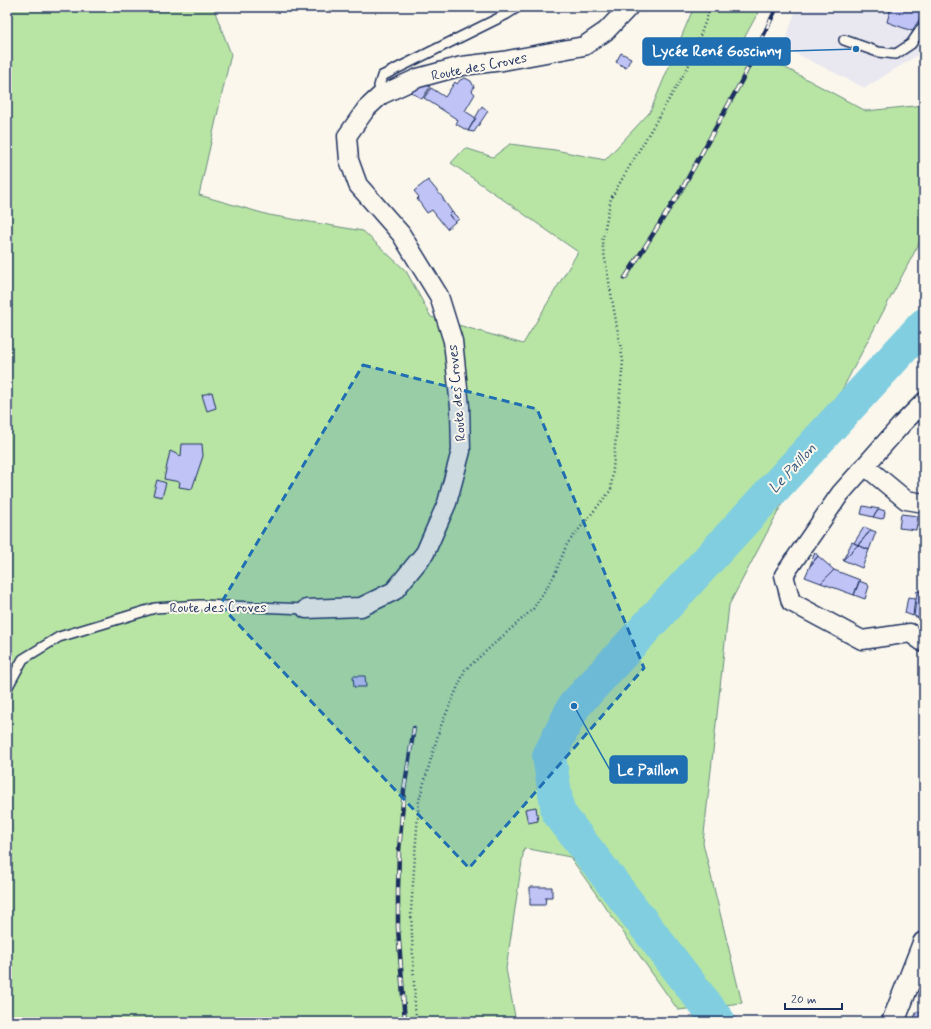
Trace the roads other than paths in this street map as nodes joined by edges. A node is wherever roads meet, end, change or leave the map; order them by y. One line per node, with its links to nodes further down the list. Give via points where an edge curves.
1 (518, 7): 5 (lane, via 382,76 379,86)
2 (628, 7): 5 (street, Route des Croves, via 606,31 584,46 462,66 418,78)
3 (924, 25): 4 (lane, via 911,44 896,54 878,52)
4 (844, 40)
5 (381, 95): 9 (street, Route des Croves, via 366,109 347,136 349,160 358,185 401,234 439,296 453,341 460,407 461,451 447,503 424,553 394,590 361,607)
6 (924, 402): 7 (street)
7 (865, 466): 8 (street, via 906,500); 10 (street, via 840,494 784,575 790,602 862,640 910,633)
8 (924, 503)
9 (306, 609): 11 (lane, Route des Croves, via 200,605 155,608 59,636 23,659)
10 (924, 643)
11 (7, 688)
12 (924, 943): 13 (street)
13 (893, 1022)

